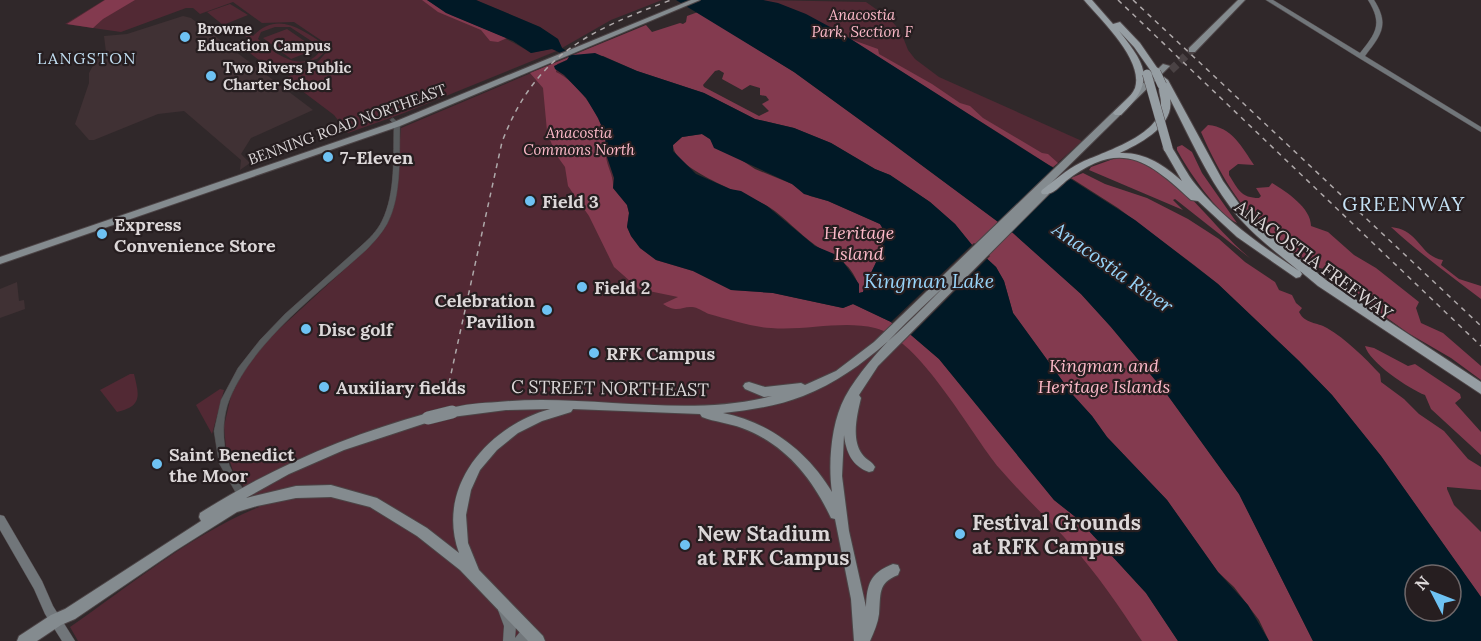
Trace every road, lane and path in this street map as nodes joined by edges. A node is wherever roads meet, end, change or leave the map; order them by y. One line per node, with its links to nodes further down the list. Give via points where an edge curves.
1 (686, 0): 9 (main road, BENNING ROAD NORTHEAST)
2 (697, 0): 9 (main road, BENNING ROAD NORTHEAST)
3 (1089, 0): 12 (highway, ANACOSTIA FREEWAY); 14 (highway, via 1130,52 1140,75 1139,88)
4 (1094, 0): 12 (highway)
5 (1235, 0): 6 (main road, via 1190,48)
6 (1242, 0)
7 (1267, 0): 10 (main road)
8 (1371, 0): 11 (main road, via 1381,26)
9 (667, 10): 15 (main road, BENNING ROAD NORTHEAST)
10 (1305, 24): 11 (main road); 17 (main road)
11 (1361, 57): 17 (main road)
12 (1160, 70): 13 (highway, ANACOSTIA FREEWAY, bridge); 14 (main road); 16 (main road); 20 (highway, ANACOSTIA FREEWAY, bridge, via 1168,148 1195,189)
13 (1163, 82): 18 (highway, via 1167,101 1159,121 1139,139); 23 (highway, ANACOSTIA FREEWAY, via 1236,207)
14 (1118, 113): 16 (main road)
15 (395, 122): 21 (main road, BENNING ROAD NORTHEAST); 22 (main road, BENNING ROAD NORTHEAST); 33 (street, via 392,193 385,220 370,242 268,336 242,366 229,389 218,435 220,453)
16 (1105, 130): 19 (main road); 24 (main road)
17 (1481, 131)
18 (1100, 158): 19 (highway); 20 (highway, via 1128,155 1156,164)
19 (1046, 192): 24 (main road)
20 (1236, 230): 23 (highway, ANACOSTIA FREEWAY)
21 (0, 254)
22 (0, 261)
23 (1319, 285): 28 (highway, ANACOSTIA FREEWAY); 29 (highway, ANACOSTIA FREEWAY)
24 (883, 347): 25 (main road); 26 (main road, C STREET NORTHEAST)
25 (864, 375): 32 (main road, via 854,405 852,452 854,458); 36 (main road, via 849,400 838,436 836,476)
26 (836, 377): 27 (main road, via 781,391 764,392); 30 (main road, C STREET NORTHEAST, via 801,394 759,405)
27 (749, 386)
28 (1481, 389)
29 (1481, 398)
30 (669, 409): 31 (main road, C STREET NORTHEAST, via 594,405); 36 (main road, via 734,420 782,443 817,479)
31 (540, 410): 33 (main road, C STREET NORTHEAST, bridge, via 452,412 428,418 327,450 277,472); 35 (main road, via 478,462 462,495)
32 (868, 467)
33 (244, 498): 37 (main road, via 303,491 351,495 398,516); 41 (main road, C STREET NORTHEAST)
34 (0, 520): 41 (main road)
35 (459, 531): 37 (main road); 39 (main road)
36 (843, 531): 46 (main road, via 858,598)
37 (452, 555): 39 (main road)
38 (893, 570): 46 (main road, via 885,572 877,582 871,622)
39 (475, 576): 40 (main road)
40 (502, 605): 42 (main road); 45 (main road, via 510,626)
41 (56, 620): 43 (main road, C STREET NORTHEAST); 44 (main road)
42 (529, 638)
43 (24, 641)
44 (69, 641)
45 (509, 641)
46 (862, 641)

